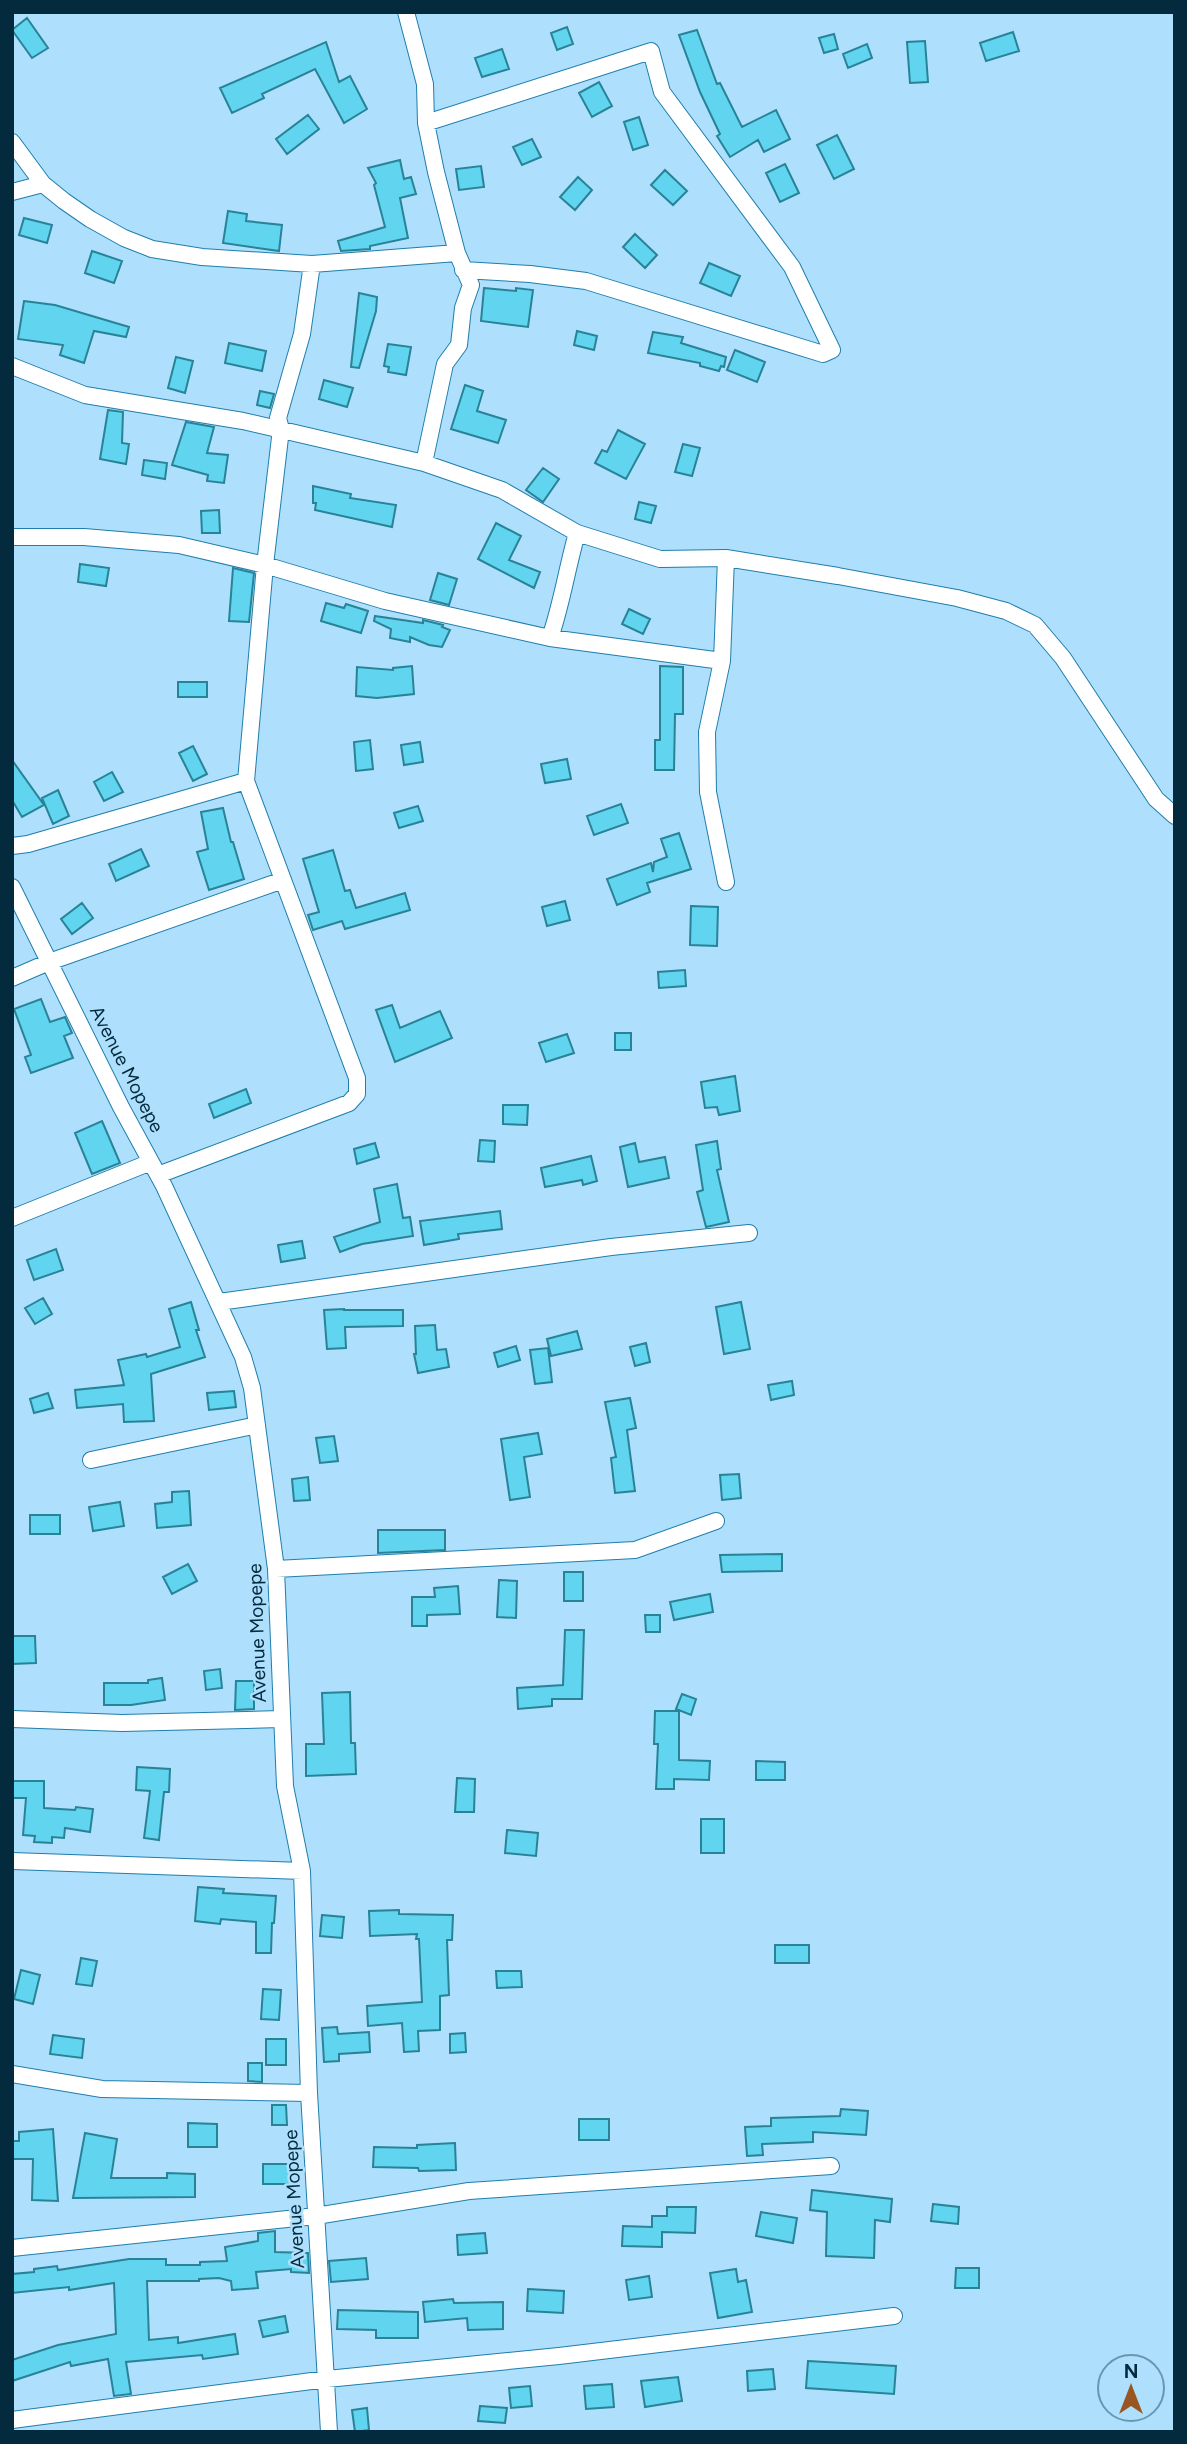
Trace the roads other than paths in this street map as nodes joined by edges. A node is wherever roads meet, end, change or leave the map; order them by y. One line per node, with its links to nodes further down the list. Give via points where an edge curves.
1 (406, 12): 2 (street, via 425,84)
2 (426, 123): 6 (street); 8 (street, via 651,51 662,92 792,267 832,350 823,354 586,281)
3 (12, 142): 4 (street)
4 (43, 184): 5 (street); 7 (street, via 90,219 152,250)
5 (12, 192)
6 (457, 253): 7 (street); 8 (street)
7 (312, 264): 10 (street, via 303,334 278,418)
8 (463, 270): 11 (street, via 471,285 459,345 445,364)
9 (12, 366): 10 (street, via 85,395)
10 (281, 429): 11 (street); 15 (street)
11 (424, 463): 12 (street, via 502,490)
12 (577, 533): 14 (street, via 660,559); 16 (street)
13 (12, 537): 15 (street, via 179,545)
14 (726, 558): 17 (street); 19 (street, via 957,598 1006,611 1035,625 1077,677 1156,799)
15 (265, 565): 16 (street, via 385,601); 18 (street)
16 (550, 638): 17 (street)
17 (722, 660): 22 (street, via 707,732 708,792)
18 (246, 781): 20 (street); 21 (street)
19 (1175, 816)
20 (12, 846)
21 (283, 880): 24 (street); 26 (street, via 357,1078 356,1094 349,1102)
22 (726, 882)
23 (12, 887): 24 (street, Avenue Mopepe)
24 (49, 962): 25 (street); 26 (street, Avenue Mopepe)
25 (12, 978)
26 (155, 1168): 27 (street); 29 (street, Avenue Mopepe)
27 (12, 1218)
28 (749, 1233): 29 (street, via 611,1247)
29 (219, 1302): 30 (street, Avenue Mopepe, via 243,1357)
30 (257, 1425): 31 (street); 33 (street, Avenue Mopepe)
31 (91, 1460)
32 (716, 1521): 33 (street, via 635,1550)
33 (276, 1569): 35 (street, Avenue Mopepe)
34 (12, 1719): 35 (street, via 122,1723)
35 (281, 1719): 37 (street, Avenue Mopepe, via 285,1786)
36 (12, 1861): 37 (street)
37 (302, 1871): 39 (street, Avenue Mopepe)
38 (12, 2074): 39 (street, via 103,2089)
39 (309, 2093): 41 (street, Avenue Mopepe)
40 (831, 2166): 41 (street, via 469,2191)
41 (316, 2216): 42 (street); 44 (street, Avenue Mopepe)
42 (12, 2248)
43 (894, 2316): 44 (street)
44 (327, 2379): 45 (street); 46 (street, Avenue Mopepe)
45 (12, 2420)
46 (329, 2432)

